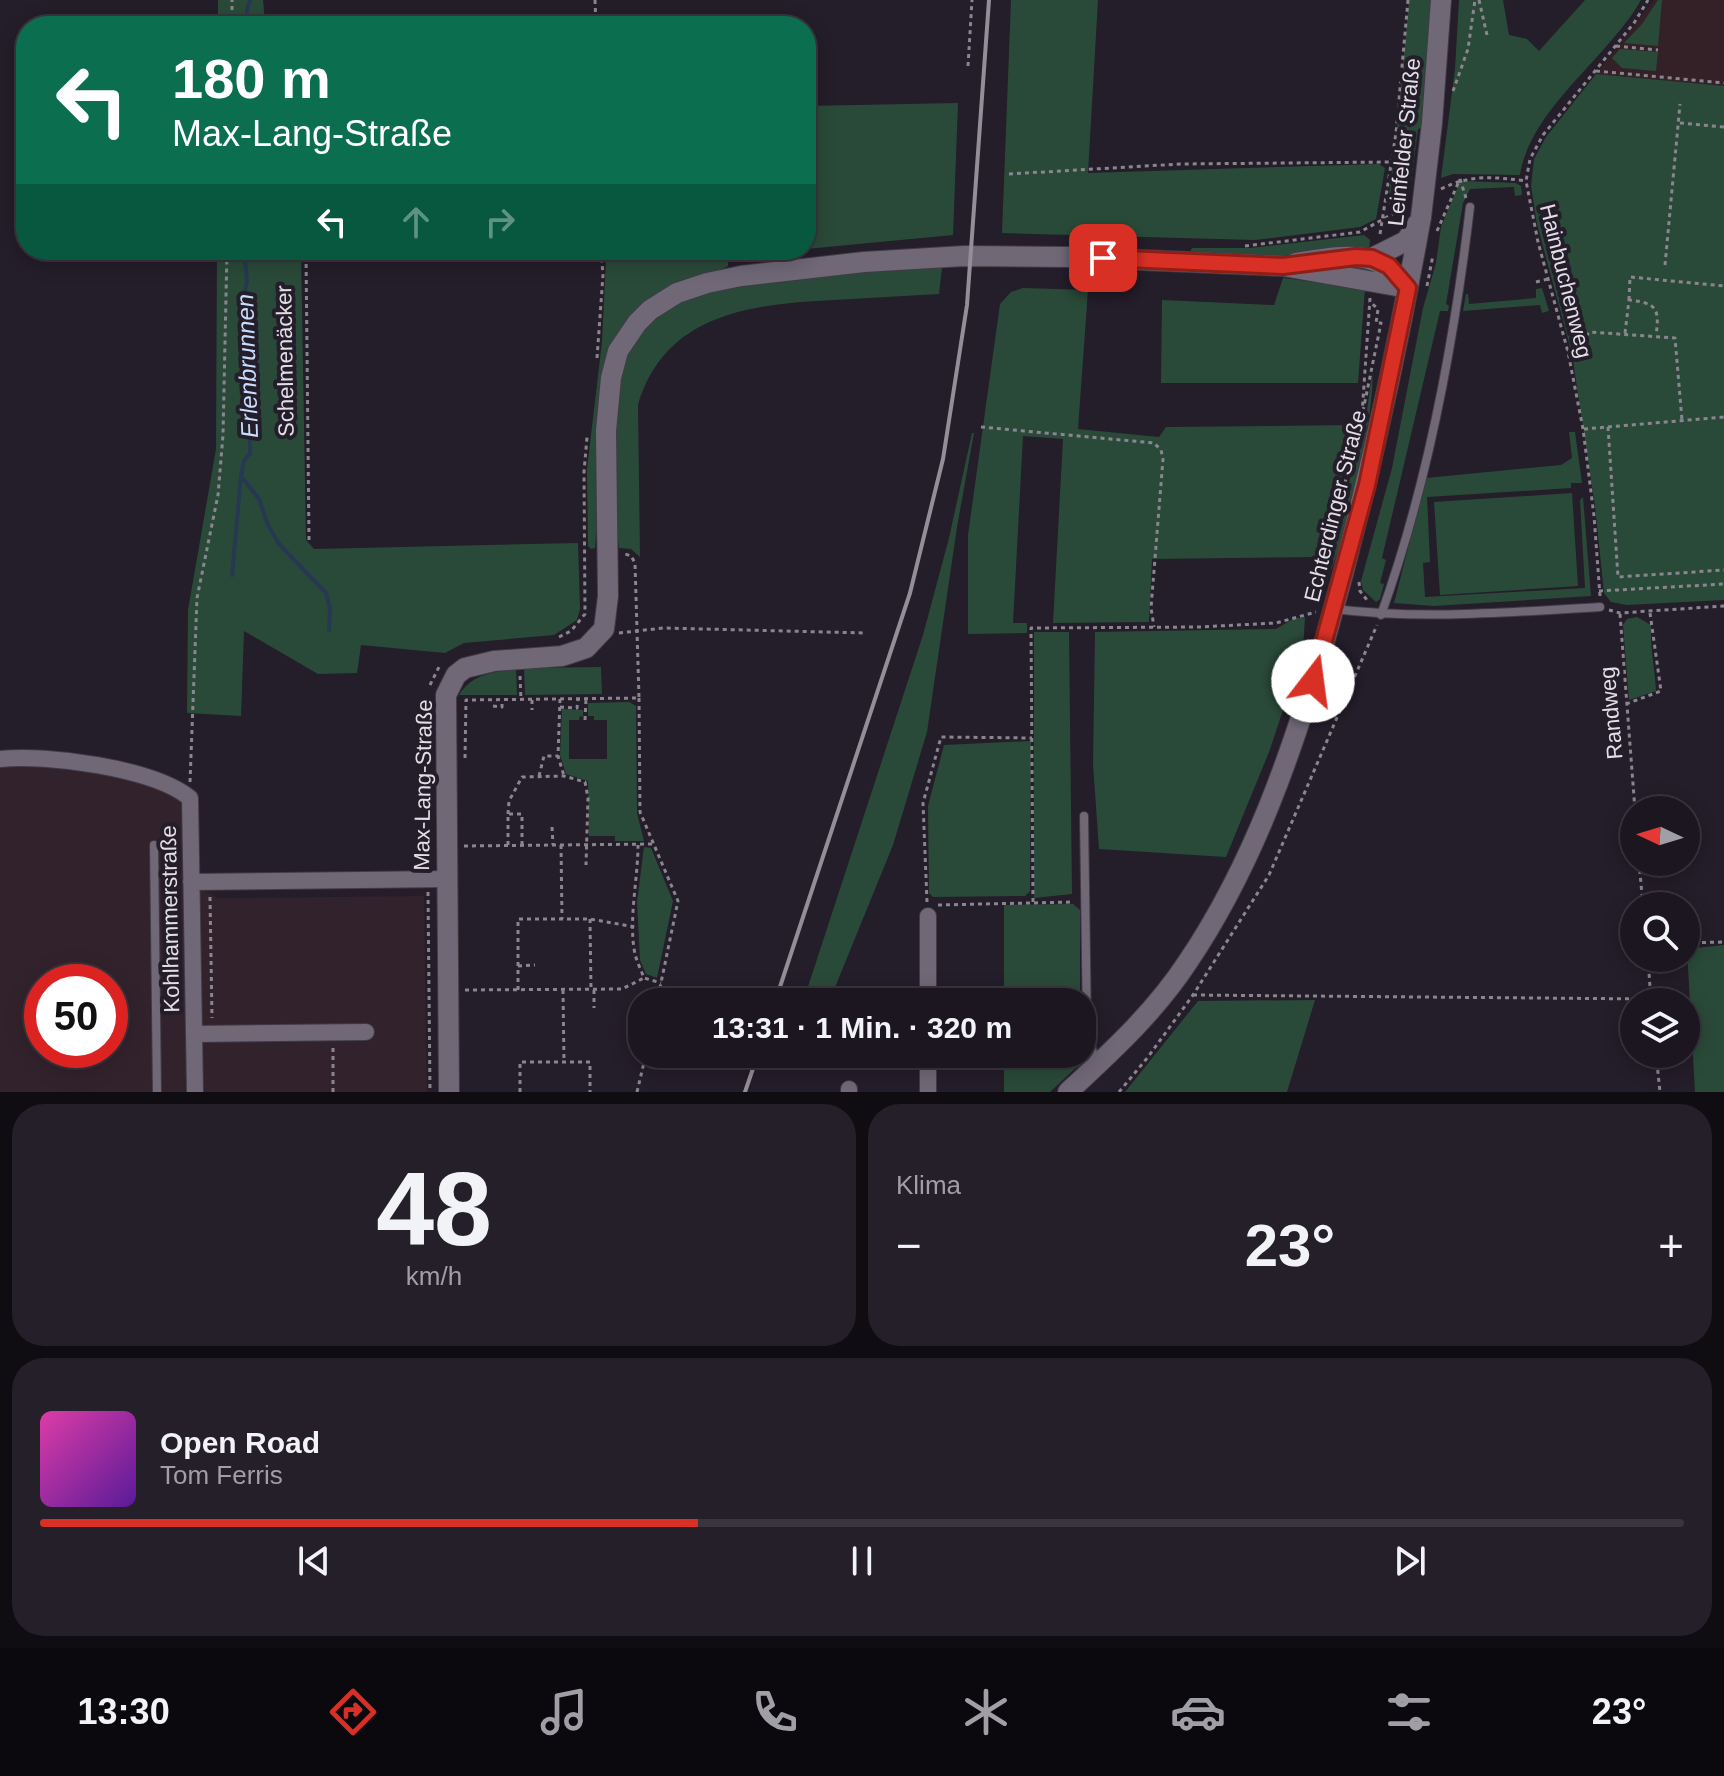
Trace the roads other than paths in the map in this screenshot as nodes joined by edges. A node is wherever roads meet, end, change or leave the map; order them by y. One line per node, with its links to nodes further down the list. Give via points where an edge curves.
1 (1441, 0): 3 (main road, Leinfelder Straße, bridge)
2 (1470, 207): 9 (lane, via 1441,388)
3 (1425, 222): 4 (main road, via 1406,241); 6 (main road, Leinfelder Straße)
4 (1372, 258): 5 (main road); 6 (main road, via 1389,266)
5 (1283, 266): 6 (main road); 13 (main road, Max-Lang-Straße, via 964,256 799,269 707,283 650,310 618,351 611,378 604,629 586,648 562,656 478,663 449,685)
6 (1408, 288): 8 (main road, Echterdinger Straße, via 1377,442)
7 (1600, 607): 9 (lane)
8 (1323, 611): 9 (lane); 20 (main road, Echterdinger Straße, via 1299,726 1235,882 1174,982)
9 (1381, 615)
10 (0, 759): 14 (street, Kohlhammerstraße, via 97,765 174,787 190,798)
11 (1084, 816): 17 (lane)
12 (154, 845): 23 (lane)
13 (446, 879): 14 (street); 25 (main road, Max-Lang-Straße)
14 (191, 882): 19 (street, Kohlhammerstraße)
15 (928, 916): 16 (street)
16 (928, 988)
17 (1086, 988)
18 (366, 1032): 19 (street)
19 (194, 1034): 24 (street, Kohlhammerstraße)
20 (1096, 1066)
21 (928, 1068): 26 (street)
22 (1094, 1068): 27 (main road, Echterdinger Straße)
23 (157, 1092)
24 (195, 1092)
25 (449, 1092)
26 (928, 1092)
27 (1068, 1092)

